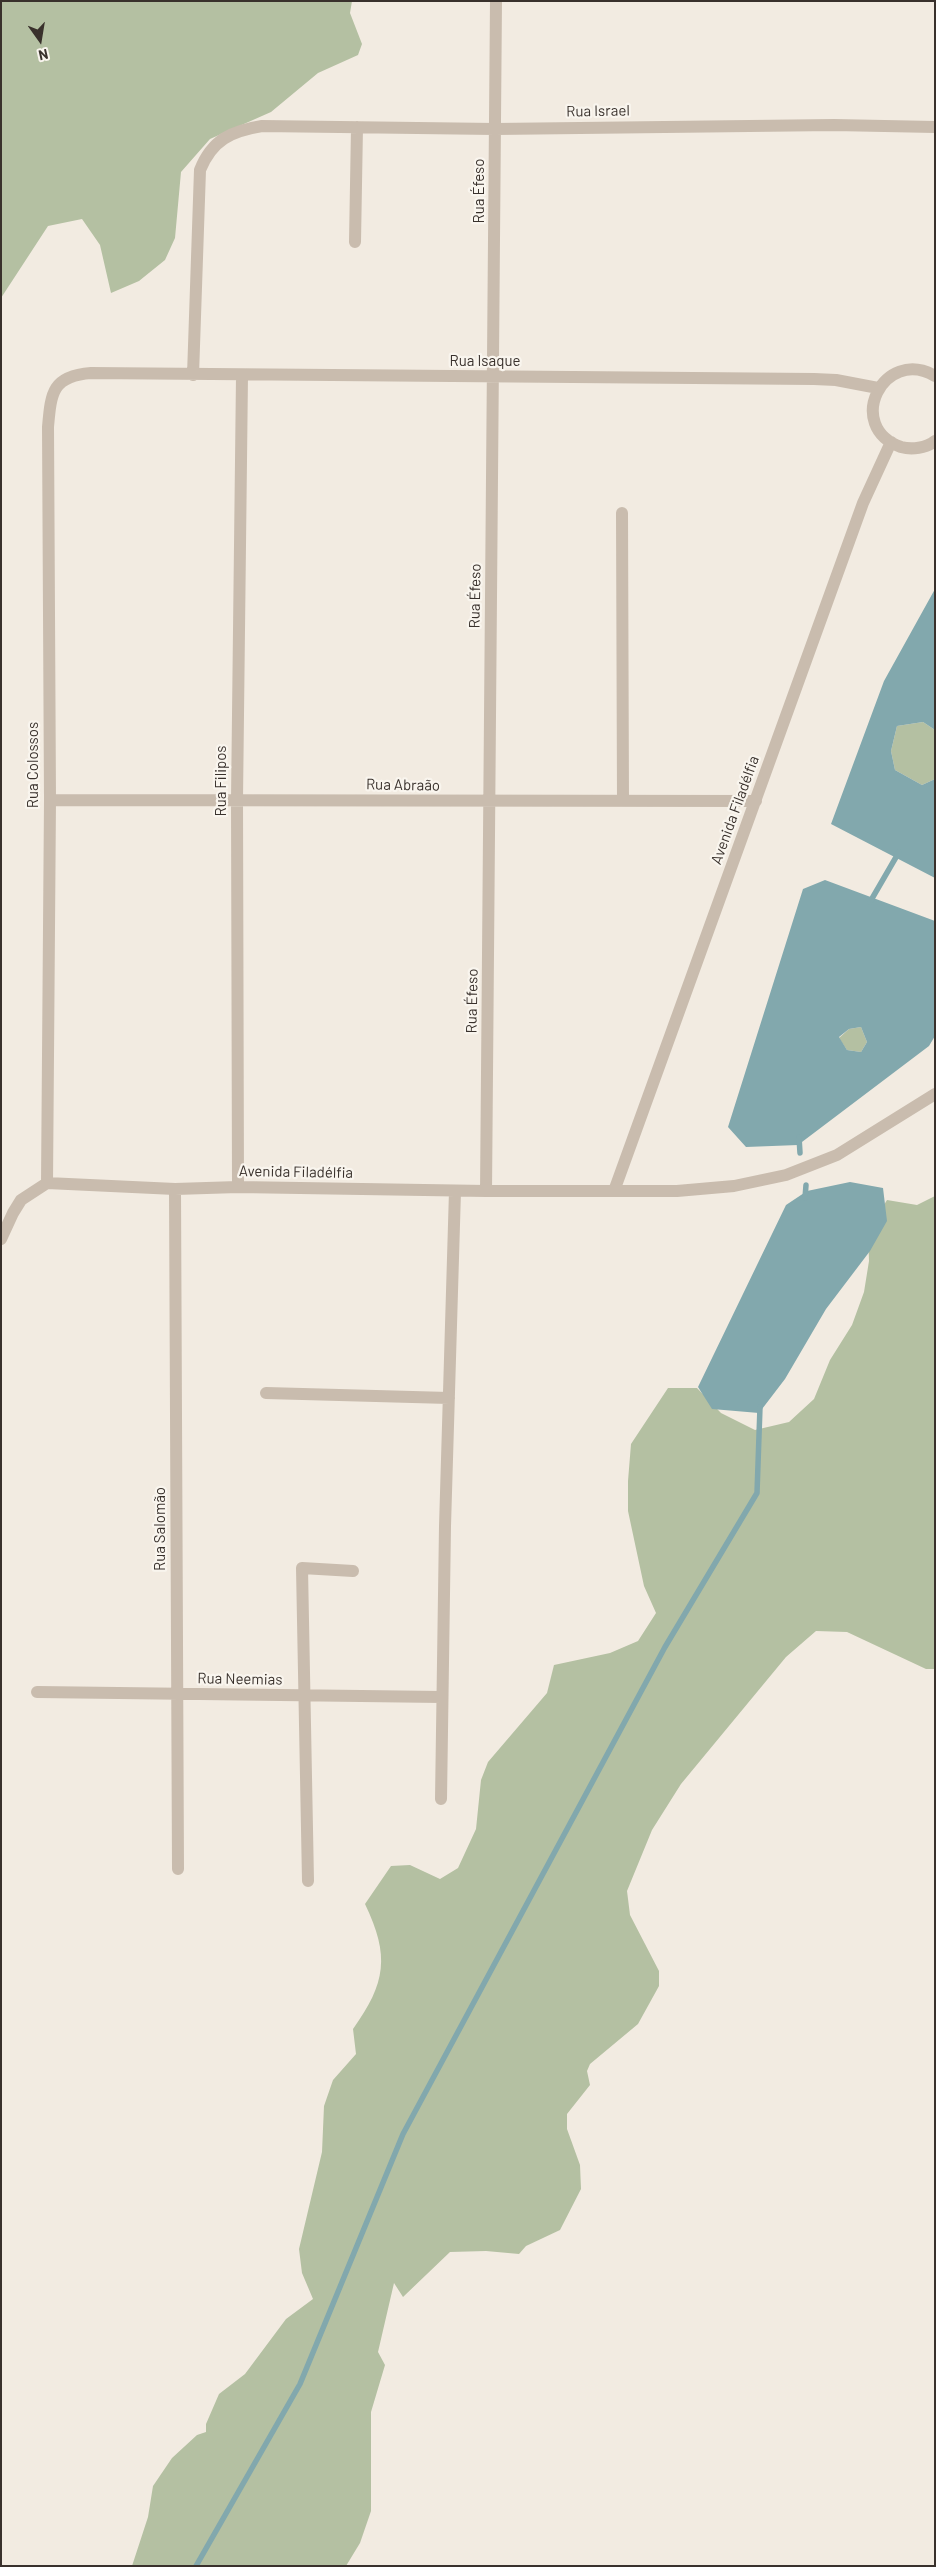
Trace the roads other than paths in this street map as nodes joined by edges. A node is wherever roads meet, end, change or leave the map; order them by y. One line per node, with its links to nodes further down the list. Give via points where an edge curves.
1 (496, 1): 4 (street, Rua Éfeso)
2 (357, 127): 4 (street, Rua Israel); 5 (street); 7 (street, Rua Israel, via 262,126 240,130 206,155 200,170)
3 (935, 127): 4 (street, Rua Israel)
4 (495, 129): 10 (street, Rua Éfeso)
5 (354, 242)
6 (91, 373): 7 (street, Rua Isaque); 16 (street, Rua Colossos, via 76,374 58,384 49,411)
7 (193, 375): 9 (street, Rua Isaque)
8 (934, 375): 11 (street, via 919,370 903,370)
9 (242, 376): 10 (street, Rua Isaque); 15 (street, Rua Filipos)
10 (494, 377): 11 (street, Rua Isaque, via 814,378); 18 (street, Rua Éfeso)
11 (878, 388): 12 (street, via 873,418 880,432)
12 (891, 442): 13 (street, via 904,448); 17 (street, Avenida Filadélfia, via 863,503)
13 (933, 444)
14 (622, 513): 19 (street)
15 (237, 799): 16 (street, Rua Abraão); 18 (street, Rua Abraão); 22 (street, Rua Filipos)
16 (50, 800): 21 (street, Rua Colossos)
17 (756, 801): 19 (street, Rua Abraão); 26 (street, Avenida Filadélfia)
18 (490, 802): 19 (street, Rua Abraão); 25 (street, Rua Éfeso)
19 (623, 802)
20 (935, 1094): 26 (street, Avenida Filadélfia, via 837,1154 786,1175 724,1187)
21 (47, 1183): 23 (street, Avenida Filadélfia); 27 (street, via 21,1200)
22 (238, 1187): 23 (street, Avenida Filadélfia); 24 (street, Avenida Filadélfia)
23 (175, 1189): 32 (street, Rua Salomão)
24 (455, 1191): 25 (street, Avenida Filadélfia); 29 (street)
25 (486, 1191): 26 (street, Avenida Filadélfia)
26 (614, 1191)
27 (2, 1236)
28 (266, 1393): 29 (street)
29 (449, 1398): 34 (street)
30 (353, 1571): 33 (street, via 302,1568)
31 (37, 1692): 32 (street, Rua Neemias)
32 (176, 1694): 33 (street, Rua Neemias); 36 (street, Rua Salomão)
33 (304, 1696): 34 (street, Rua Neemias); 37 (street)
34 (442, 1697): 35 (street)
35 (441, 1799)
36 (178, 1869)
37 (308, 1881)

